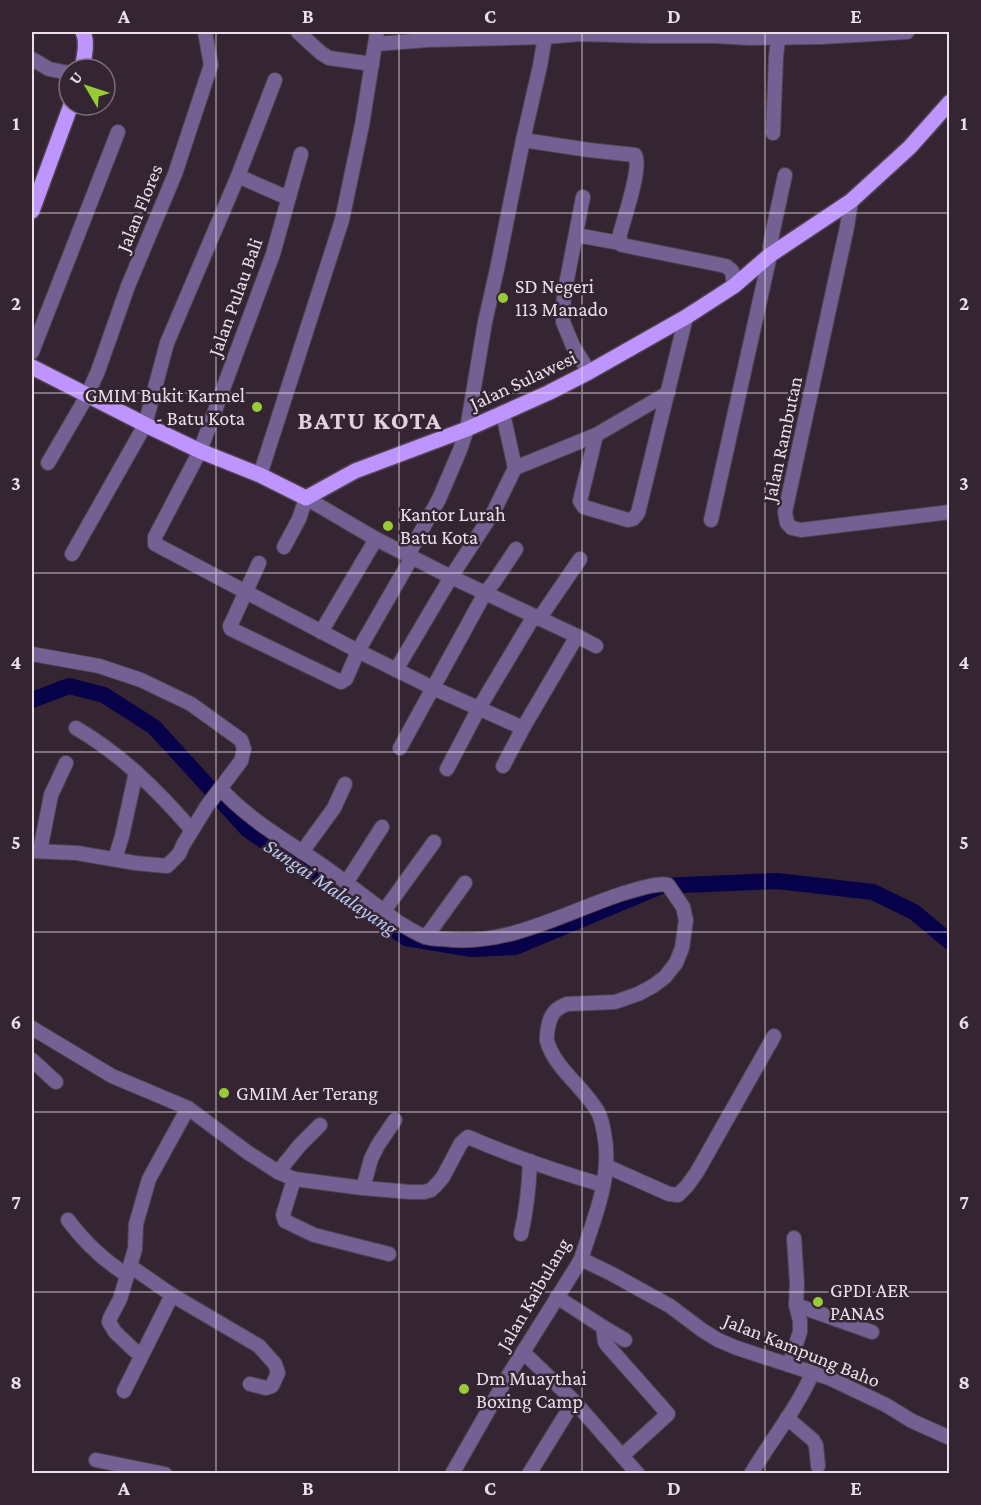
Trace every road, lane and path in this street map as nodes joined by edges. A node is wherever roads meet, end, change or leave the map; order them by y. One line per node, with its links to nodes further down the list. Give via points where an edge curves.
1 (83, 32): 11 (main road)
2 (205, 32): 37 (street, Jalan Flores, via 211,65 175,174)
3 (298, 32): 13 (street, via 329,58)
4 (907, 32): 7 (street)
5 (496, 34): 8 (street); 9 (street, via 417,40)
6 (648, 34): 8 (street); 10 (street)
7 (811, 34): 10 (street)
8 (545, 37): 20 (street)
9 (376, 38): 13 (street)
10 (778, 38): 19 (street)
11 (84, 57)
12 (32, 59): 14 (street)
13 (372, 64): 45 (street, via 342,219)
14 (57, 71)
15 (274, 80): 23 (street)
16 (947, 109): 26 (main road, Jalan Sulawesi)
17 (67, 117): 27 (main road)
18 (118, 132): 33 (street)
19 (773, 133)
20 (523, 140): 29 (street, via 633,154 637,158); 40 (street, via 484,322)
21 (300, 154): 25 (street, Jalan Pulau Bali)
22 (785, 175): 30 (street)
23 (238, 176): 25 (street); 39 (street, via 168,343)
24 (582, 197): 28 (street)
25 (288, 198): 42 (street, Jalan Pulau Bali, via 273,254)
26 (850, 201): 30 (main road, Jalan Sulawesi); 47 (street, Jalan Rambutan, via 785,512 787,523 801,530)
27 (32, 211)
28 (576, 235): 29 (street); 35 (street, via 564,295 563,322)
29 (620, 243): 31 (street, via 723,265 732,271)
30 (770, 255): 31 (main road, Jalan Sulawesi); 48 (street)
31 (734, 286): 32 (main road, Jalan Sulawesi)
32 (686, 317): 35 (main road, Jalan Sulawesi); 36 (street)
33 (32, 352)
34 (32, 367): 37 (main road)
35 (589, 372): 38 (main road, Jalan Sulawesi)
36 (668, 393): 41 (street); 41 (street, via 638,513 633,519 584,507 580,501)
37 (87, 396): 39 (main road); 43 (street, Jalan Flores)
38 (503, 414): 40 (main road, Jalan Sulawesi); 44 (street)
39 (145, 425): 42 (main road); 52 (street)
40 (467, 429): 46 (main road, Jalan Sulawesi, via 354,471); 53 (street, via 439,499)
41 (596, 435): 44 (street)
42 (200, 451): 45 (main road); 57 (street, Jalan Pulau Bali, via 155,544)
43 (48, 463)
44 (515, 468): 56 (street)
45 (260, 475): 46 (main road)
46 (306, 498): 49 (street); 50 (street)
47 (950, 512)
48 (711, 520)
49 (376, 539): 53 (street); 60 (street)
50 (284, 547)
51 (516, 549): 58 (street)
52 (72, 554)
53 (410, 556): 56 (street); 63 (street)
54 (579, 559): 59 (street)
55 (260, 563): 57 (street)
56 (451, 577): 58 (street); 65 (street)
57 (246, 592): 60 (street); 63 (street, via 230,626 234,631 341,682)
58 (485, 592): 59 (street); 66 (street)
59 (536, 617): 61 (street); 67 (street)
60 (321, 632): 63 (street)
61 (577, 636): 62 (street); 69 (street)
62 (596, 646)
63 (358, 651): 65 (street)
64 (32, 654): 76 (street, via 99,666 141,680 200,710 241,740 244,747 241,761)
65 (396, 669): 66 (street)
66 (433, 688): 67 (street); 70 (street)
67 (479, 708): 69 (street); 73 (street)
68 (76, 728): 74 (street)
69 (523, 728): 72 (street)
70 (400, 748)
71 (66, 763): 80 (street, via 51,795)
72 (503, 766)
73 (447, 769)
74 (136, 772): 78 (street); 82 (street)
75 (345, 784): 81 (street, via 334,808)
76 (219, 790): 78 (street); 81 (street)
77 (382, 827): 83 (street)
78 (192, 830): 82 (street, via 167,866)
79 (434, 842): 85 (street)
80 (36, 851): 82 (street)
81 (302, 852): 83 (street)
82 (115, 859)
83 (346, 883): 85 (street)
84 (465, 883): 86 (street)
85 (384, 911): 86 (street)
86 (426, 937): 95 (street, Jalan Kaibulang, via 494,939 632,891 668,885 683,907 686,920 682,948 665,977 638,994 615,1002 559,1007 547,1029 546,1040 558,1063 599,1113 605,1134)
87 (32, 1029): 91 (street, via 112,1076)
88 (774, 1036): 95 (street, via 701,1164 678,1195)
89 (32, 1060): 90 (street)
90 (56, 1082)
91 (188, 1108): 96 (street); 105 (street, via 149,1179)
92 (395, 1120): 99 (street, via 371,1159)
93 (320, 1125): 96 (street)
94 (530, 1161): 98 (street); 99 (street, via 468,1137 431,1190); 101 (street)
95 (606, 1166): 98 (street, Jalan Kaibulang)
96 (278, 1172): 97 (street)
97 (294, 1179): 99 (street); 103 (street, via 283,1215 285,1221 320,1237)
98 (603, 1185): 104 (street, Jalan Kaibulang)
99 (363, 1188)
100 (68, 1220): 105 (street, via 93,1250 112,1265)
101 (521, 1234)
102 (794, 1238): 109 (street)
103 (389, 1254)
104 (581, 1258): 107 (street, Jalan Kaibulang); 116 (street, Jalan Kampung Baho, via 670,1306 718,1340)
105 (128, 1270): 106 (street); 108 (street)
106 (172, 1295): 118 (street, via 259,1346 275,1364 278,1373 272,1386); 119 (street)
107 (557, 1297): 111 (street); 115 (street, Jalan Kaibulang)
108 (120, 1299): 110 (street); 114 (street, via 109,1322)
109 (796, 1305): 112 (street); 116 (street, via 800,1332)
110 (97, 1320)
111 (603, 1327): 113 (street); 123 (street, via 607,1345 668,1414)
112 (872, 1332)
113 (625, 1340)
114 (135, 1351)
115 (523, 1352): 120 (street); 127 (street, Jalan Kaibulang)
116 (789, 1365): 117 (street, Jalan Kampung Baho)
117 (812, 1374): 121 (street); 122 (street, Jalan Kampung Baho, via 829,1378)
118 (250, 1384)
119 (124, 1391)
120 (574, 1401): 123 (street); 128 (street)
121 (787, 1418): 125 (street, via 813,1440); 130 (street)
122 (950, 1438)
123 (622, 1456): 129 (street)
124 (96, 1460): 126 (street)
125 (818, 1466)
126 (165, 1473)
127 (453, 1473)
128 (529, 1473)
129 (638, 1473)
130 (751, 1473)

